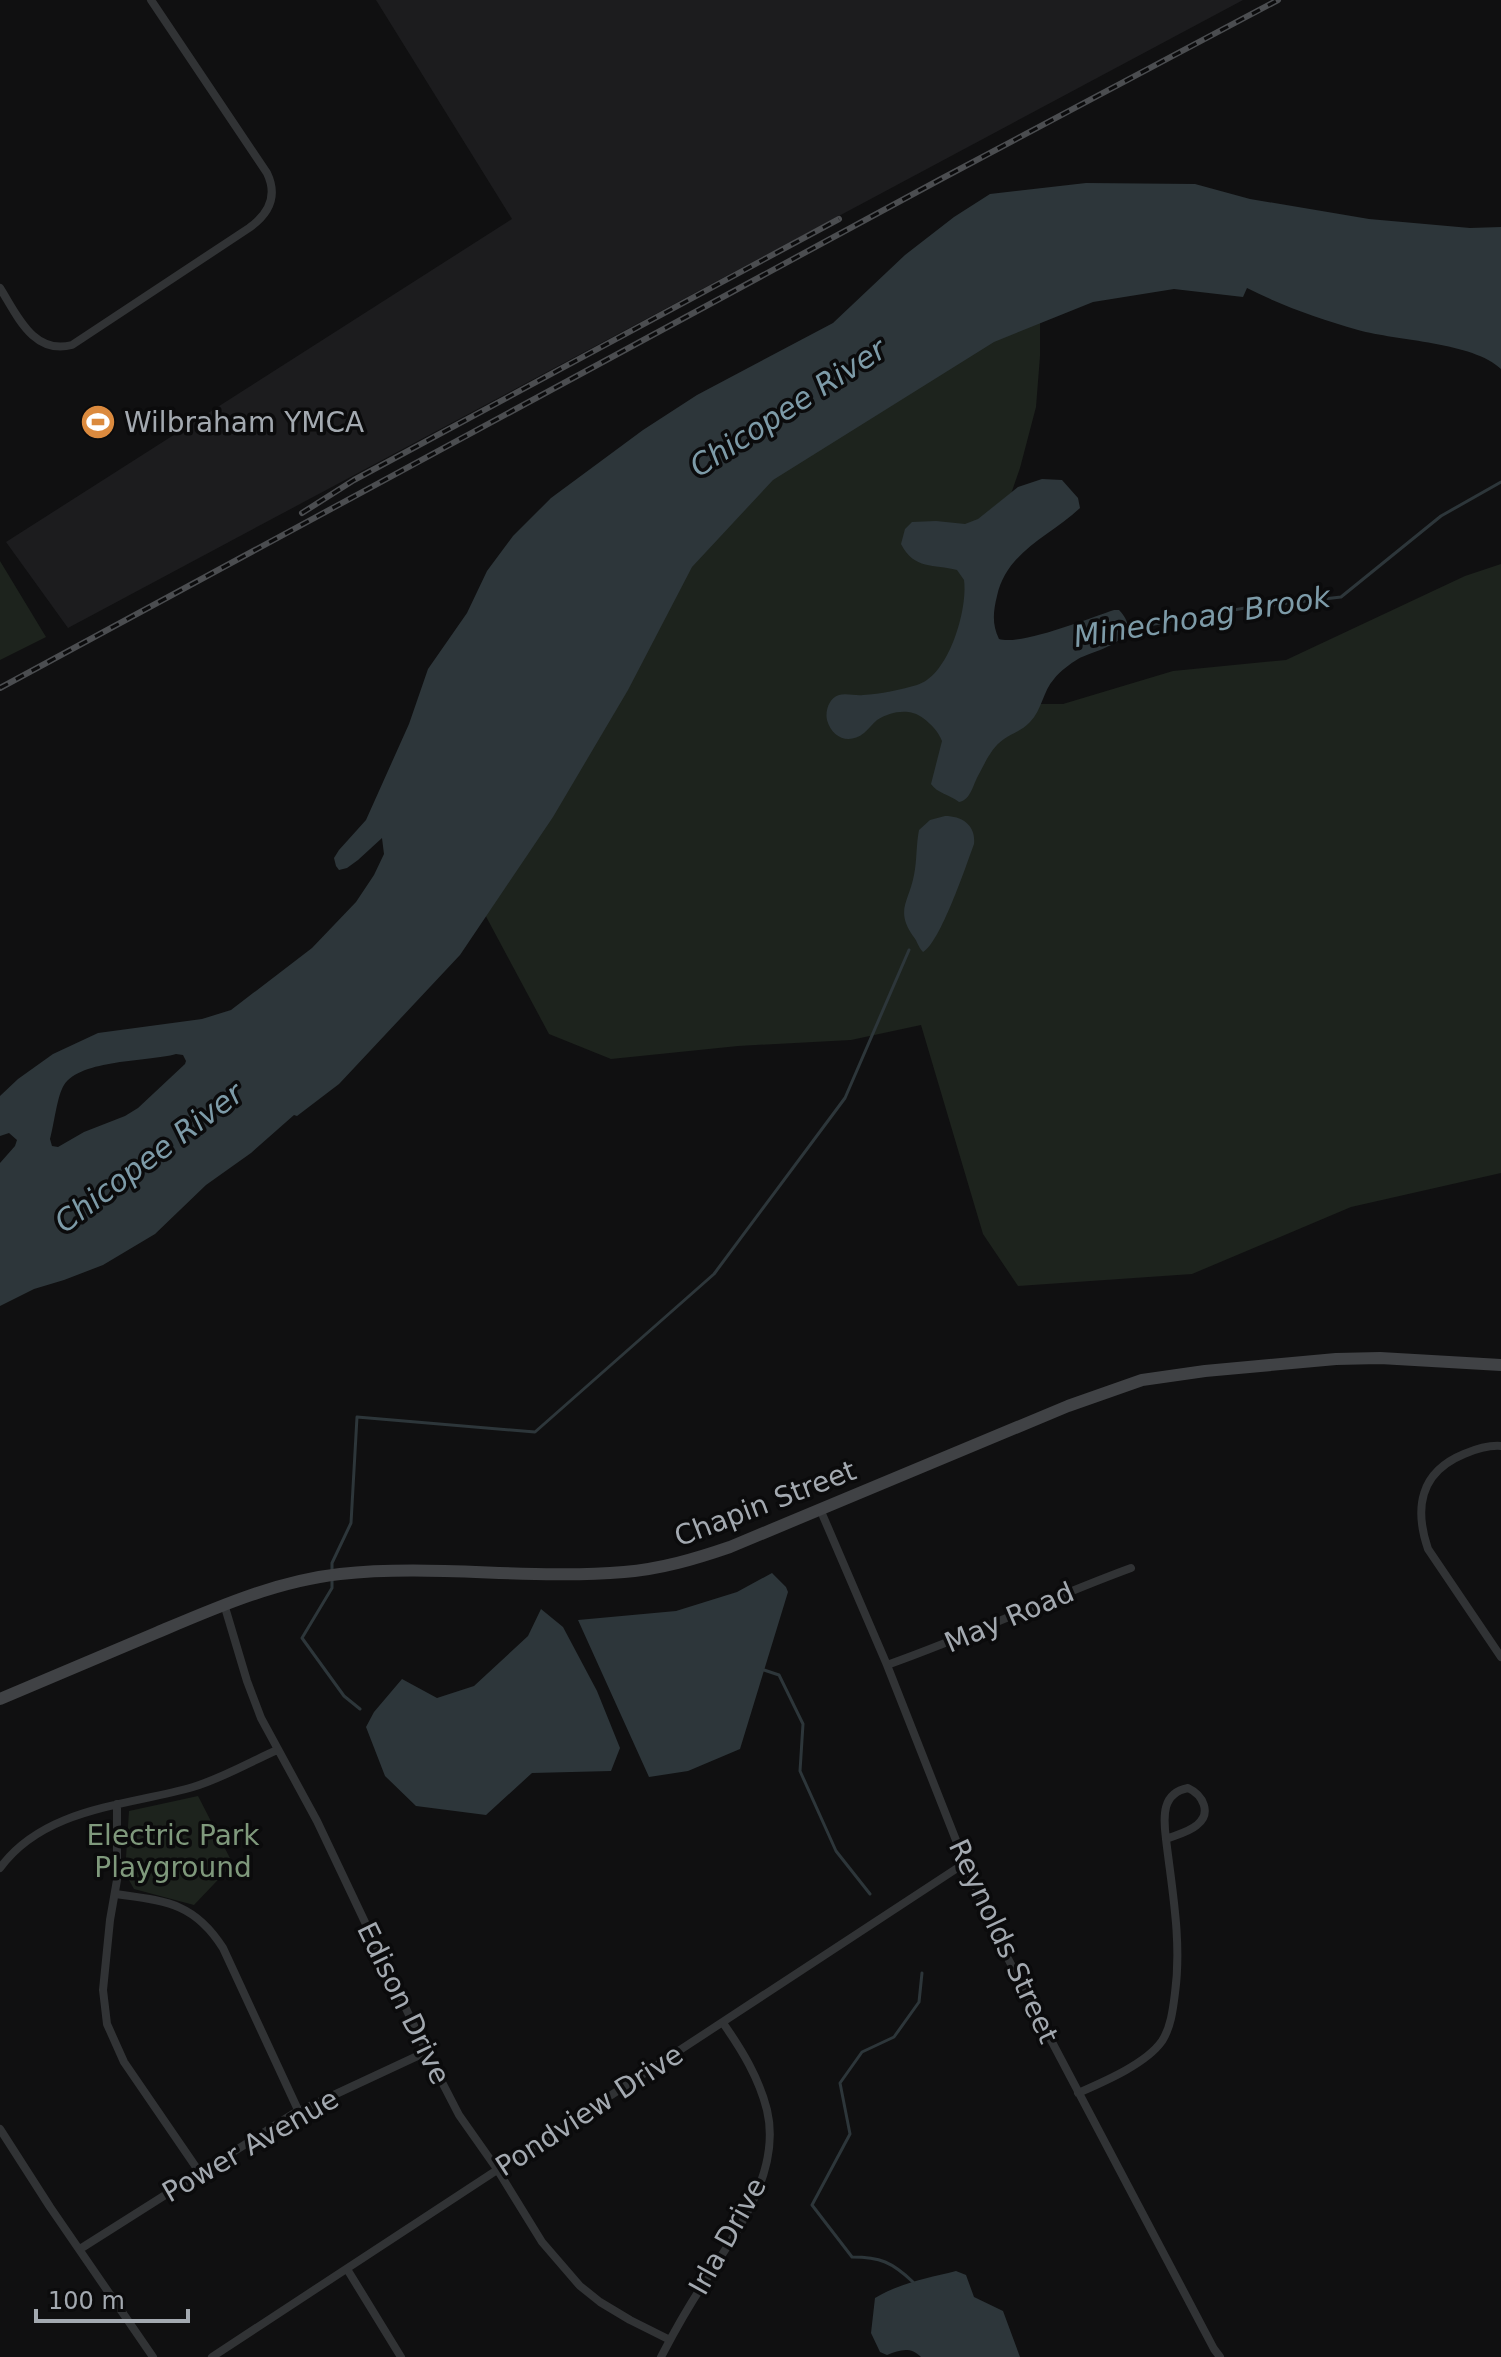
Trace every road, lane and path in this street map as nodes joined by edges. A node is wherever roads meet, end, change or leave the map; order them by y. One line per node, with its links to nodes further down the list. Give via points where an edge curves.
1 (151, 0): 2 (street, via 267,173 273,190 269,208 249,228 72,345 39,342)
2 (0, 288)
3 (1501, 1365): 5 (main road, Chapin Street, via 1336,1359 1142,1380)
4 (1501, 1446): 8 (street, via 1481,1448 1440,1467 1421,1501 1428,1549)
5 (820, 1509): 7 (main road, Chapin Street, via 697,1559 649,1569 341,1574); 9 (street, Reynolds Street)
6 (1131, 1568): 9 (street, May Road)
7 (224, 1604): 10 (main road, Chapin Street); 11 (street, Edison Drive, via 247,1681)
8 (1501, 1657)
9 (887, 1665): 14 (street, Reynolds Street)
10 (0, 1699)
11 (277, 1750): 12 (street, via 209,1781); 18 (street, Edison Drive, via 317,1821)
12 (117, 1804): 15 (street, via 46,1829); 16 (street)
13 (1166, 1839): 13 (street, via 1198,1825 1205,1808 1198,1792 1188,1788 1172,1794 1166,1803); 19 (street, via 1178,1946 1169,2024 1163,2040 1141,2059)
14 (965, 1863): 17 (street, Pondview Drive); 19 (street, Reynolds Street)
15 (0, 1868)
16 (115, 1894): 20 (street, via 188,1909 214,1933); 23 (street, via 103,1990 107,2024 124,2062)
17 (723, 2023): 22 (street, Pondview Drive); 26 (street, Irla Drive, via 760,2087 768,2112 768,2153 757,2191)
18 (426, 2052): 20 (street, Power Avenue); 22 (street, Edison Drive, via 459,2115)
19 (1078, 2093): 31 (street, Reynolds Street)
20 (299, 2112): 23 (street, Power Avenue)
21 (0, 2129): 24 (street)
22 (497, 2169): 25 (street, Pondview Drive); 26 (street, Edison Drive, via 542,2242 580,2286)
23 (200, 2173): 24 (street, Power Avenue)
24 (80, 2249): 27 (street)
25 (347, 2269): 28 (street, Pondview Drive); 29 (street)
26 (670, 2340): 30 (street, Irla Drive)
27 (153, 2357)
28 (212, 2357)
29 (401, 2357)
30 (661, 2357)
31 (1220, 2357)

